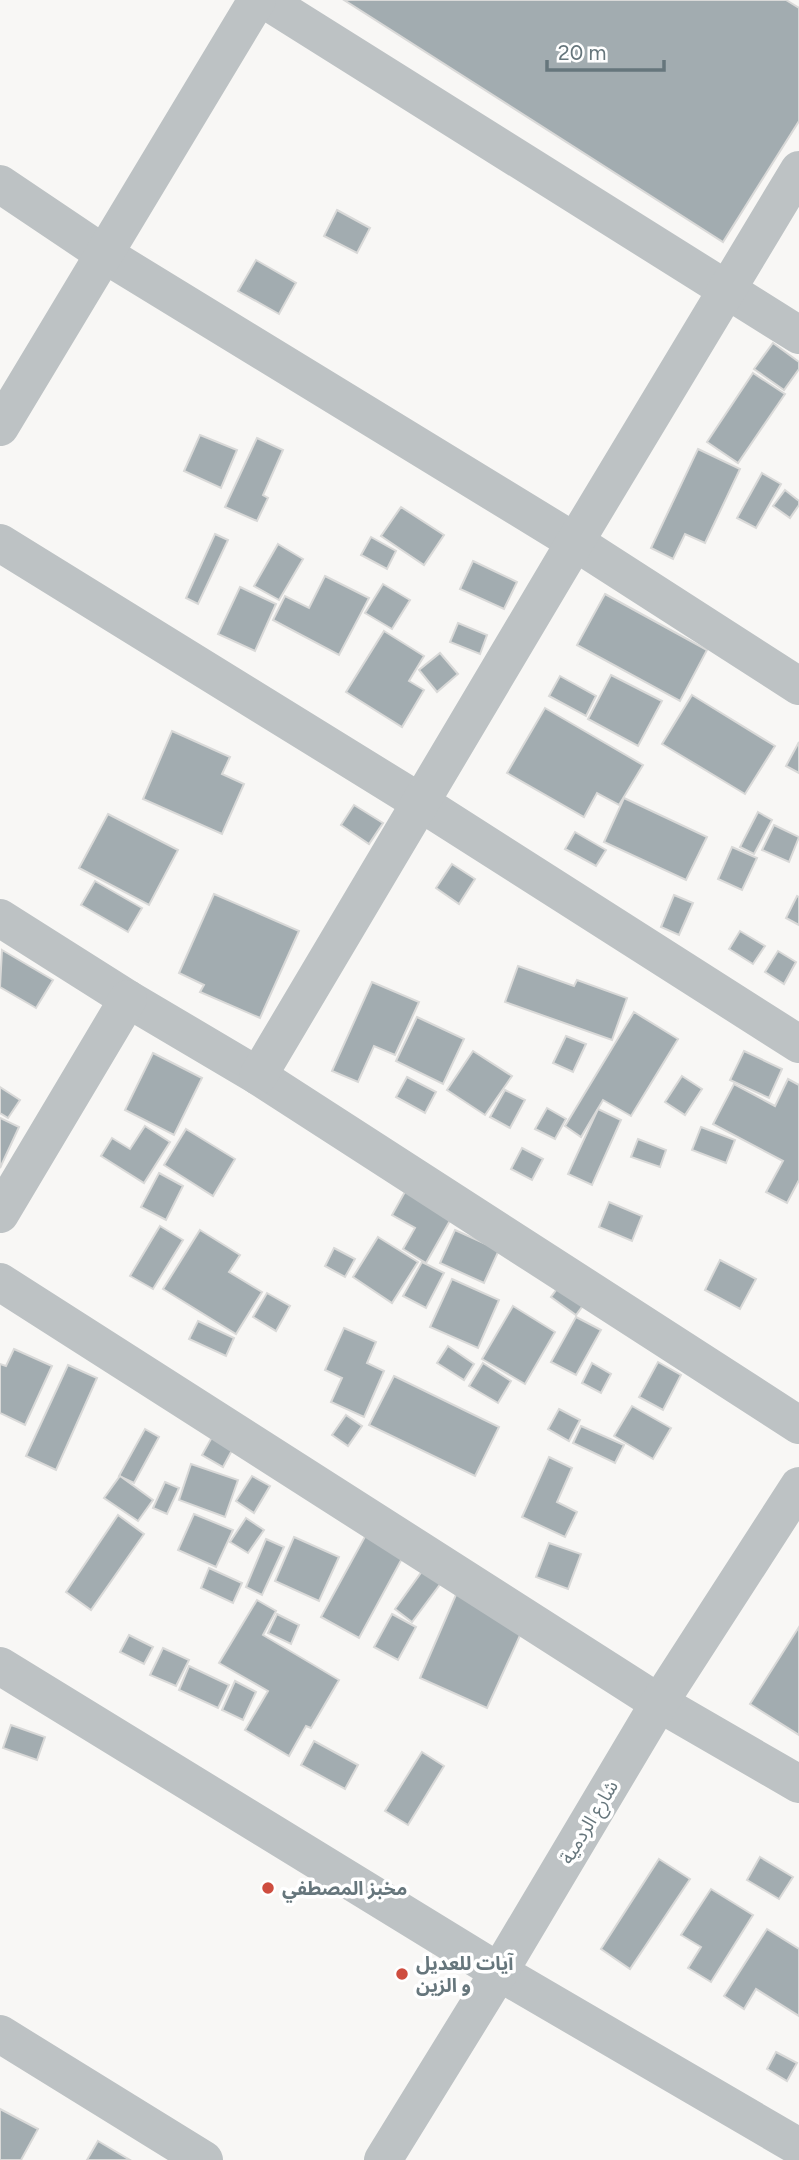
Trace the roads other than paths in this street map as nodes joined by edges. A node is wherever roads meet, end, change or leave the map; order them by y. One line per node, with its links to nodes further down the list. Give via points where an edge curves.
1 (257, 0): 5 (street)
2 (265, 0): 6 (street)
3 (799, 170): 6 (street)
4 (0, 184): 5 (street)
5 (104, 254): 8 (street); 9 (street)
6 (726, 289): 7 (street); 9 (street)
7 (799, 335)
8 (0, 427)
9 (575, 542): 11 (street); 12 (street)
10 (0, 543): 12 (street)
11 (799, 686)
12 (421, 803): 15 (street); 16 (street)
13 (0, 918): 14 (street)
14 (128, 999): 16 (street); 17 (street)
15 (799, 1044)
16 (258, 1076): 19 (street)
17 (0, 1213)
18 (0, 1282): 22 (street)
19 (799, 1425)
20 (799, 1486): 22 (street, شارع الردمية)
21 (0, 1666): 24 (street)
22 (659, 1703): 23 (street); 24 (street, شارع الردمية)
23 (799, 1784)
24 (499, 1972): 26 (street); 28 (street, شارع الردمية)
25 (0, 2034): 27 (street)
26 (799, 2147)
27 (204, 2160)
28 (383, 2160)

